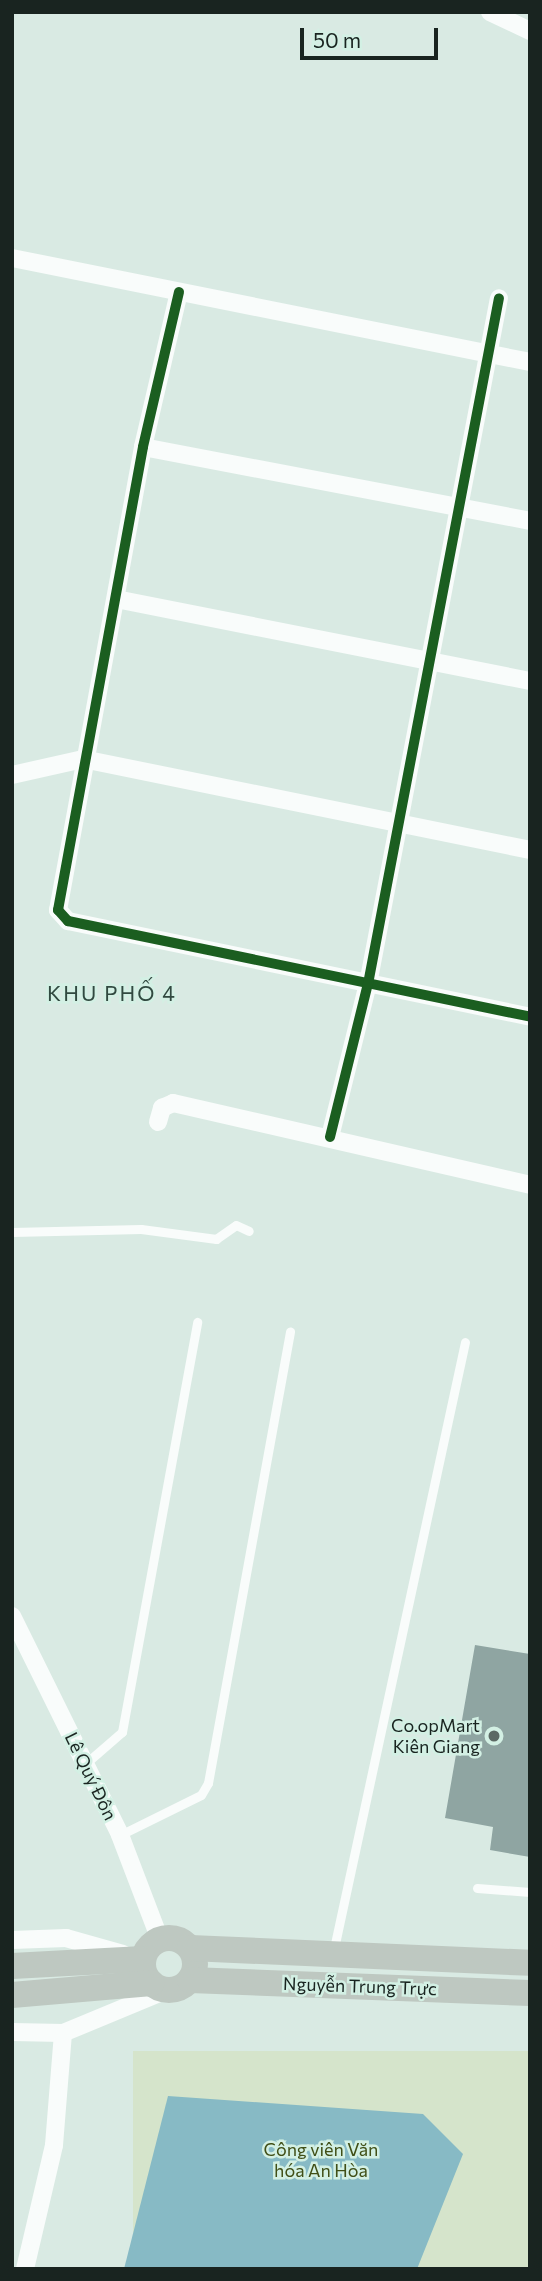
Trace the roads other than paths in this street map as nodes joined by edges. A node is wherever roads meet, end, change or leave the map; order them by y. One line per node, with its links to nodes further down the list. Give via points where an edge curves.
1 (490, 12): 2 (street)
2 (530, 31)
3 (12, 258): 4 (street)
4 (179, 292): 6 (street); 8 (street)
5 (499, 298): 6 (street)
6 (488, 354): 7 (street); 9 (street)
7 (530, 362)
8 (143, 447): 9 (street); 11 (street)
9 (460, 508): 10 (street); 12 (street)
10 (530, 521)
11 (116, 599): 12 (street); 14 (street)
12 (426, 660): 13 (street); 16 (street)
13 (530, 681)
14 (83, 759): 15 (street); 16 (street); 18 (street, via 55,902 61,916)
15 (12, 775)
16 (398, 823): 17 (street); 18 (street)
17 (530, 850)
18 (368, 984): 19 (street); 21 (street)
19 (530, 1017)
20 (158, 1122): 21 (street, via 162,1108 173,1103)
21 (330, 1137): 22 (street, via 372,1152)
22 (530, 1185)
23 (249, 1231): 24 (lane, via 236,1225 216,1238 141,1229)
24 (12, 1232)
25 (197, 1322): 29 (lane, via 123,1726 117,1738)
26 (290, 1331): 30 (lane, via 208,1783 201,1796)
27 (465, 1342): 34 (lane)
28 (12, 1616): 29 (street, Lê Quý Đôn)
29 (85, 1764): 30 (street, Lê Quý Đôn)
30 (120, 1835): 37 (street, Lê Quý Đôn)
31 (477, 1888): 32 (lane)
32 (530, 1892)
33 (12, 1940): 37 (street, via 66,1938)
34 (332, 1957): 35 (main road, Nguyễn Trung Trực); 37 (main road, Nguyễn Trung Trực, via 190,1948 195,1964)
35 (530, 1963)
36 (12, 1966): 37 (main road, Nguyễn Trung Trực)
37 (162, 1970): 38 (main road, Nguyễn Trung Trực); 39 (main road, Nguyễn Trung Trực); 41 (street)
38 (530, 1993)
39 (12, 1995)
40 (12, 2032): 41 (street)
41 (63, 2033): 42 (street, via 54,2145)
42 (25, 2269)

